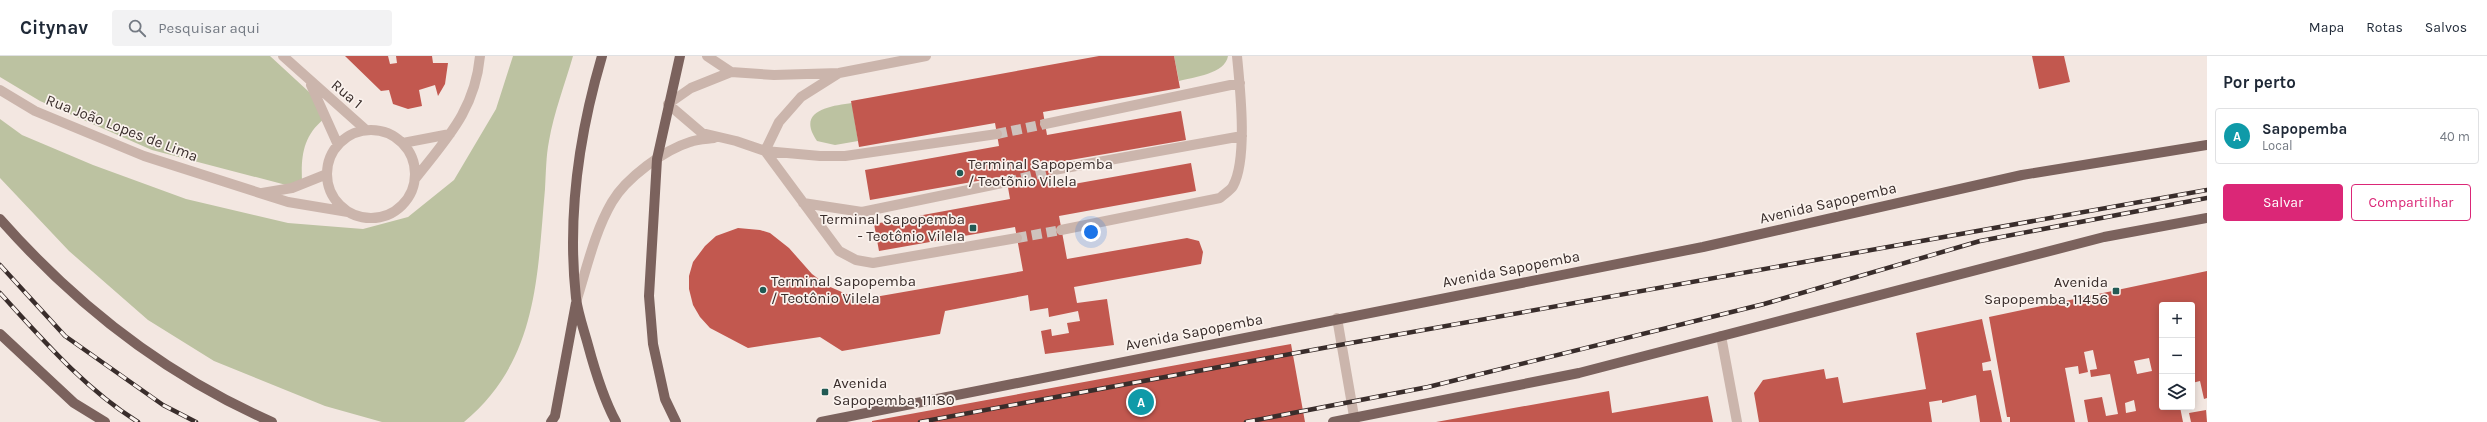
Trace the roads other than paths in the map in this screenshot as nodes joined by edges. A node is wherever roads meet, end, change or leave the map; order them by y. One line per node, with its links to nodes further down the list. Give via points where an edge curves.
1 (283, 56): 10 (street, Rua 1)
2 (480, 56): 16 (street, via 478,80 467,108)
3 (602, 56): 36 (main road, via 587,107 577,169 573,225)
4 (680, 56): 13 (main road)
5 (707, 56): 8 (street)
6 (926, 56): 9 (street)
7 (1236, 56): 11 (street)
8 (731, 72): 9 (street, via 774,75); 13 (street, via 691,88)
9 (839, 73): 23 (street, via 801,97 779,122)
10 (309, 82): 15 (street, Rua 1); 21 (street, Rua 1)
11 (1240, 83): 14 (street); 18 (street)
12 (0, 90): 29 (street, Rua João Lopes de Lima, via 35,111 144,156)
13 (668, 104): 19 (street, via 702,133); 24 (main road)
14 (1045, 124)
15 (366, 130): 20 (street, via 380,130); 21 (street, via 351,135)
16 (450, 134): 20 (street); 27 (street)
17 (997, 134): 23 (street, via 832,157)
18 (1242, 136): 25 (street); 34 (street, via 1238,176 1233,187 1220,198)
19 (720, 137): 23 (street); 24 (street, via 690,142)
20 (403, 143): 27 (street, via 411,154 415,166)
21 (338, 145): 26 (street, via 330,159)
22 (2207, 145): 37 (main road, Avenida Sapopemba, via 2022,175 1703,247)
23 (765, 151): 30 (street)
24 (657, 159): 36 (street, via 629,181 613,202 603,221); 45 (main road, via 649,296 653,344 665,399)
25 (1054, 170)
26 (327, 174): 29 (street, Rua João Lopes de Lima, via 292,188); 31 (street, via 330,190 338,204)
27 (415, 179): 31 (street, via 406,202 396,211 372,218)
28 (1007, 182): 30 (street, via 862,212)
29 (258, 194): 31 (street, Rua João Lopes de Lima)
30 (803, 203): 35 (street, via 839,251 856,260 873,263)
31 (348, 212)
32 (2207, 218): 39 (main road, via 2104,237)
33 (0, 219): 42 (main road, via 26,249 93,310 160,361 245,410)
34 (1061, 230)
35 (1017, 238)
36 (576, 299): 43 (main road); 44 (main road, via 592,359 608,407)
37 (1337, 318): 40 (street); 46 (main road, Avenida Sapopemba)
38 (0, 334): 41 (main road, via 74,402)
39 (1721, 336): 40 (main road, via 1579,373); 48 (street)
40 (1355, 420): 47 (main road)
41 (105, 422)
42 (272, 422)
43 (551, 422)
44 (616, 422)
45 (676, 422)
46 (821, 422)
47 (1333, 422)
48 (1737, 422)

